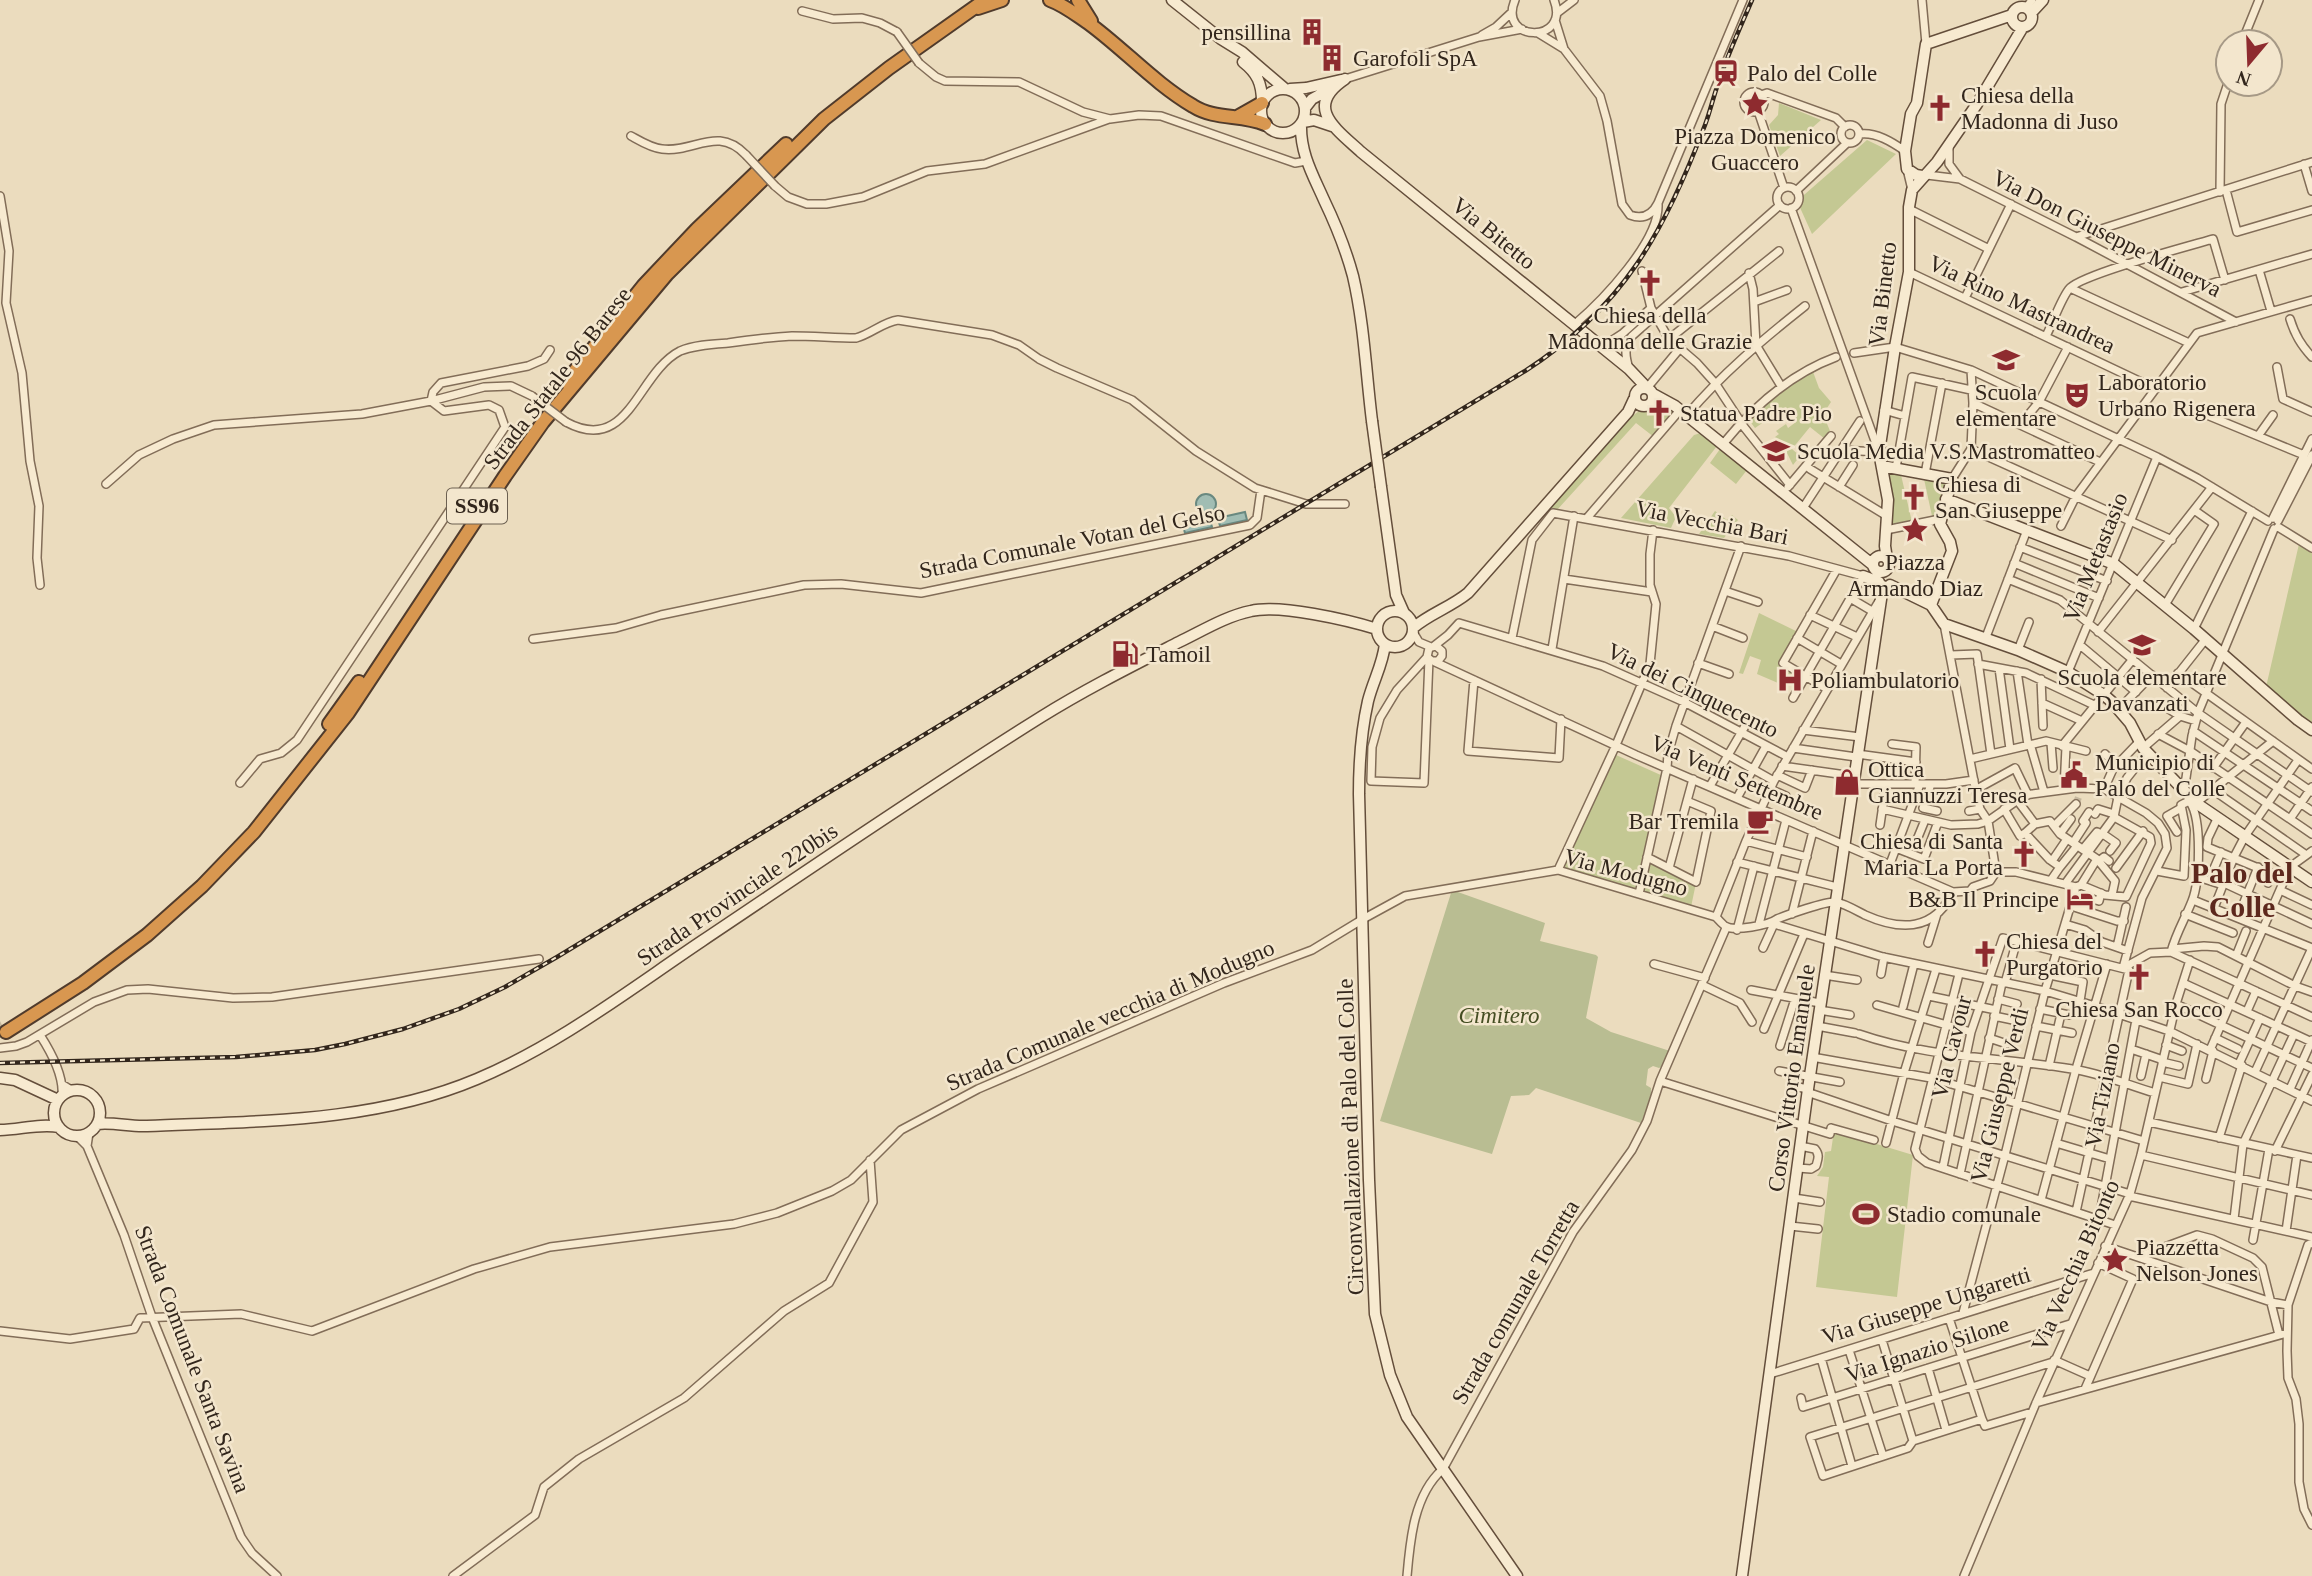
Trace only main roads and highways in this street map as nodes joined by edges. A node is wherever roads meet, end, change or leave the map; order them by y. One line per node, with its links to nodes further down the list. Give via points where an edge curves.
1 (971, 0): 6 (highway, Strada Statale 96 Barese / SS96, via 884,60 819,115 644,285 533,423 328,725 270,801 205,872 127,941 4,1029 83,983 147,935 254,832 348,713 543,422 667,274 808,135)
2 (985, 0): 6 (highway, Strada Statale 96 Barese)
3 (1002, 0): 6 (highway)
4 (1050, 0): 7 (highway)
5 (1078, 0): 7 (highway)
6 (965, 12)
7 (1094, 28): 9 (highway, via 1195,107 1215,115)
8 (1262, 102): 9 (highway)
9 (1239, 116): 10 (highway)
10 (1265, 124)

